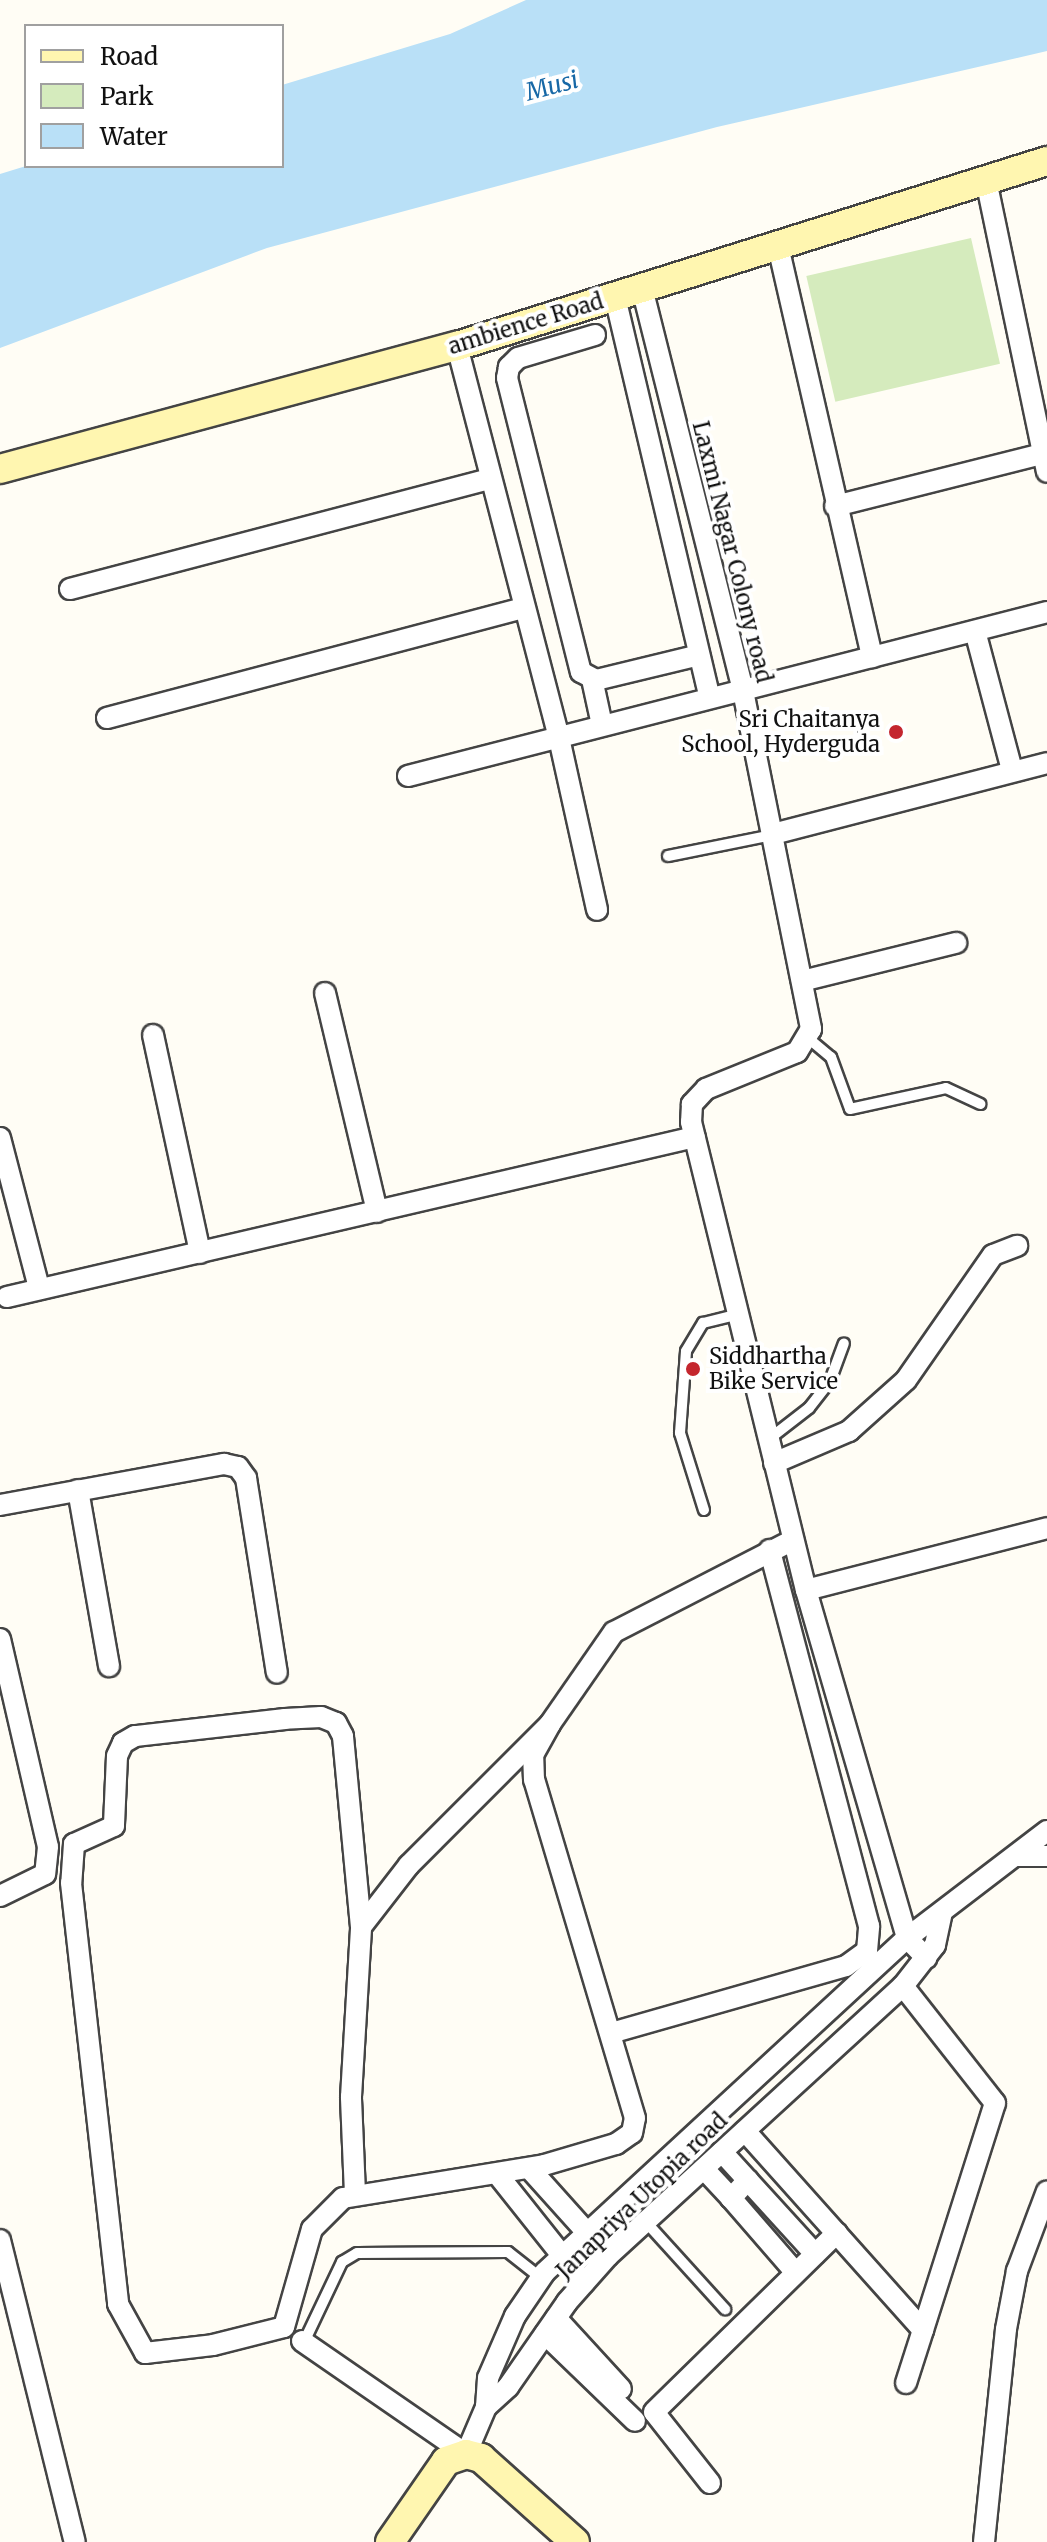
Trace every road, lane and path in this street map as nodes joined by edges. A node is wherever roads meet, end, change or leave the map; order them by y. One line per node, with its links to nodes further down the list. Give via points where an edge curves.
1 (1047, 161): 2 (street, ambience Road)
2 (986, 180): 3 (street, ambience Road); 7 (street)
3 (778, 246): 4 (street, ambience Road); 10 (street)
4 (628, 292): 6 (street, ambience Road); 15 (street); 18 (street, Laxmi Nagar Colony road)
5 (595, 335): 17 (street, via 518,358 507,378 581,672)
6 (457, 346): 8 (street, ambience Road); 9 (street)
7 (1045, 463): 10 (street)
8 (0, 469)
9 (490, 479): 11 (street); 12 (street)
10 (835, 506): 16 (street)
11 (70, 589)
12 (522, 608): 20 (street); 22 (street)
13 (1047, 612): 14 (street)
14 (975, 631): 16 (street); 24 (street)
15 (699, 655): 17 (street); 19 (street)
16 (872, 657): 18 (street)
17 (592, 679): 21 (street)
18 (743, 691): 19 (street); 26 (street, Laxmi Nagar Colony road)
19 (710, 698): 21 (street)
20 (107, 718)
21 (602, 725): 22 (street)
22 (559, 738): 25 (street); 28 (street)
23 (1047, 763): 24 (street)
24 (1012, 770): 26 (street)
25 (408, 776)
26 (773, 834): 27 (lane); 30 (street, Laxmi Nagar Colony road)
27 (668, 856)
28 (597, 910)
29 (956, 943): 30 (street)
30 (802, 981): 33 (street, Laxmi Nagar Colony road)
31 (325, 993): 37 (street)
32 (153, 1035): 39 (street)
33 (808, 1038): 34 (lane, via 831,1057 850,1109 946,1088); 35 (street, via 797,1052 706,1089 692,1104)
34 (980, 1104)
35 (695, 1137): 37 (street); 42 (street)
36 (0, 1138): 40 (street)
37 (377, 1212): 39 (street)
38 (1017, 1246): 45 (street, via 993,1255 906,1380 849,1431)
39 (200, 1253): 40 (street)
40 (39, 1288): 41 (street)
41 (7, 1297)
42 (738, 1314): 44 (street); 48 (lane, via 703,1323 686,1351 680,1433)
43 (844, 1343): 44 (lane, via 830,1381 809,1408)
44 (768, 1440): 45 (street)
45 (774, 1463): 50 (street)
46 (78, 1490): 47 (street); 54 (street); 55 (street, via 224,1464 238,1467 246,1478)
47 (0, 1505)
48 (704, 1510)
49 (1047, 1528): 52 (street)
50 (793, 1540): 51 (street); 52 (street)
51 (770, 1550): 56 (street, via 614,1632); 67 (street, via 869,1926 867,1951 846,1966)
52 (806, 1590): 63 (street)
53 (0, 1639): 60 (street, via 48,1847 45,1874)
54 (109, 1666)
55 (277, 1673)
56 (550, 1724): 62 (street, via 409,1865); 67 (street, via 533,1755 534,1780)
57 (1047, 1831): 58 (street, Janapriya Utopia road)
58 (1016, 1856): 59 (street); 61 (street, Janapriya Utopia road)
59 (1047, 1856)
60 (0, 1896)
61 (942, 1912): 63 (street, Janapriya Utopia road); 64 (street, Janapriya Utopia road, via 935,1945)
62 (361, 1927): 77 (street, via 351,2097); 77 (street, via 343,1736 336,1723 321,1717 285,1719 135,1736 123,1743 117,1756 114,1826 74,1844 71,1883 118,2304 145,2353 213,2345 284,2327 312,2229 324,2212)
63 (907, 1938): 64 (street); 81 (street, Janapriya Utopia road)
64 (926, 1958): 65 (street, Janapriya Utopia road)
65 (907, 1992): 66 (street, Janapriya Utopia road); 92 (street, via 995,2103)
66 (888, 2009): 68 (street); 69 (street, Janapriya Utopia road)
67 (611, 2033): 72 (street, via 635,2118 632,2133 616,2144)
68 (789, 2106)
69 (745, 2131): 70 (street, Janapriya Utopia road); 71 (street)
70 (722, 2152): 73 (street, Janapriya Utopia road); 75 (street)
71 (778, 2166): 75 (street); 82 (street)
72 (529, 2168): 74 (street); 81 (street)
73 (704, 2169): 78 (street); 80 (street, Janapriya Utopia road)
74 (498, 2175): 77 (street); 85 (street)
75 (752, 2184): 78 (street); 84 (street)
76 (1047, 2191): 79 (street)
77 (355, 2194)
78 (731, 2198): 87 (street)
79 (1043, 2215): 102 (street, via 1017,2271 1006,2329)
80 (646, 2222): 86 (street, Janapriya Utopia road); 90 (lane)
81 (586, 2229): 85 (street, Janapriya Utopia road); 86 (street)
82 (837, 2233): 84 (street); 92 (street)
83 (0, 2240): 99 (street)
84 (815, 2254): 87 (street)
85 (560, 2256): 88 (street, Janapriya Utopia road); 89 (street)
86 (608, 2256): 89 (street, Janapriya Utopia road)
87 (795, 2272): 98 (street, via 654,2412)
88 (541, 2278): 93 (lane, via 508,2252 357,2253 342,2262); 95 (street, Janapriya Utopia road, via 515,2316 488,2378)
89 (584, 2283): 91 (street, Janapriya Utopia road)
90 (725, 2309)
91 (550, 2326): 95 (street, Janapriya Utopia road, via 508,2387); 96 (street)
92 (923, 2330): 94 (street)
93 (303, 2342): 97 (street)
94 (906, 2383)
95 (486, 2407): 97 (street)
96 (633, 2411)
97 (466, 2454): 100 (street, via 446,2461); 101 (street, via 481,2458)
98 (710, 2483)
99 (75, 2542)
100 (390, 2542)
101 (575, 2542)
102 (984, 2542)

